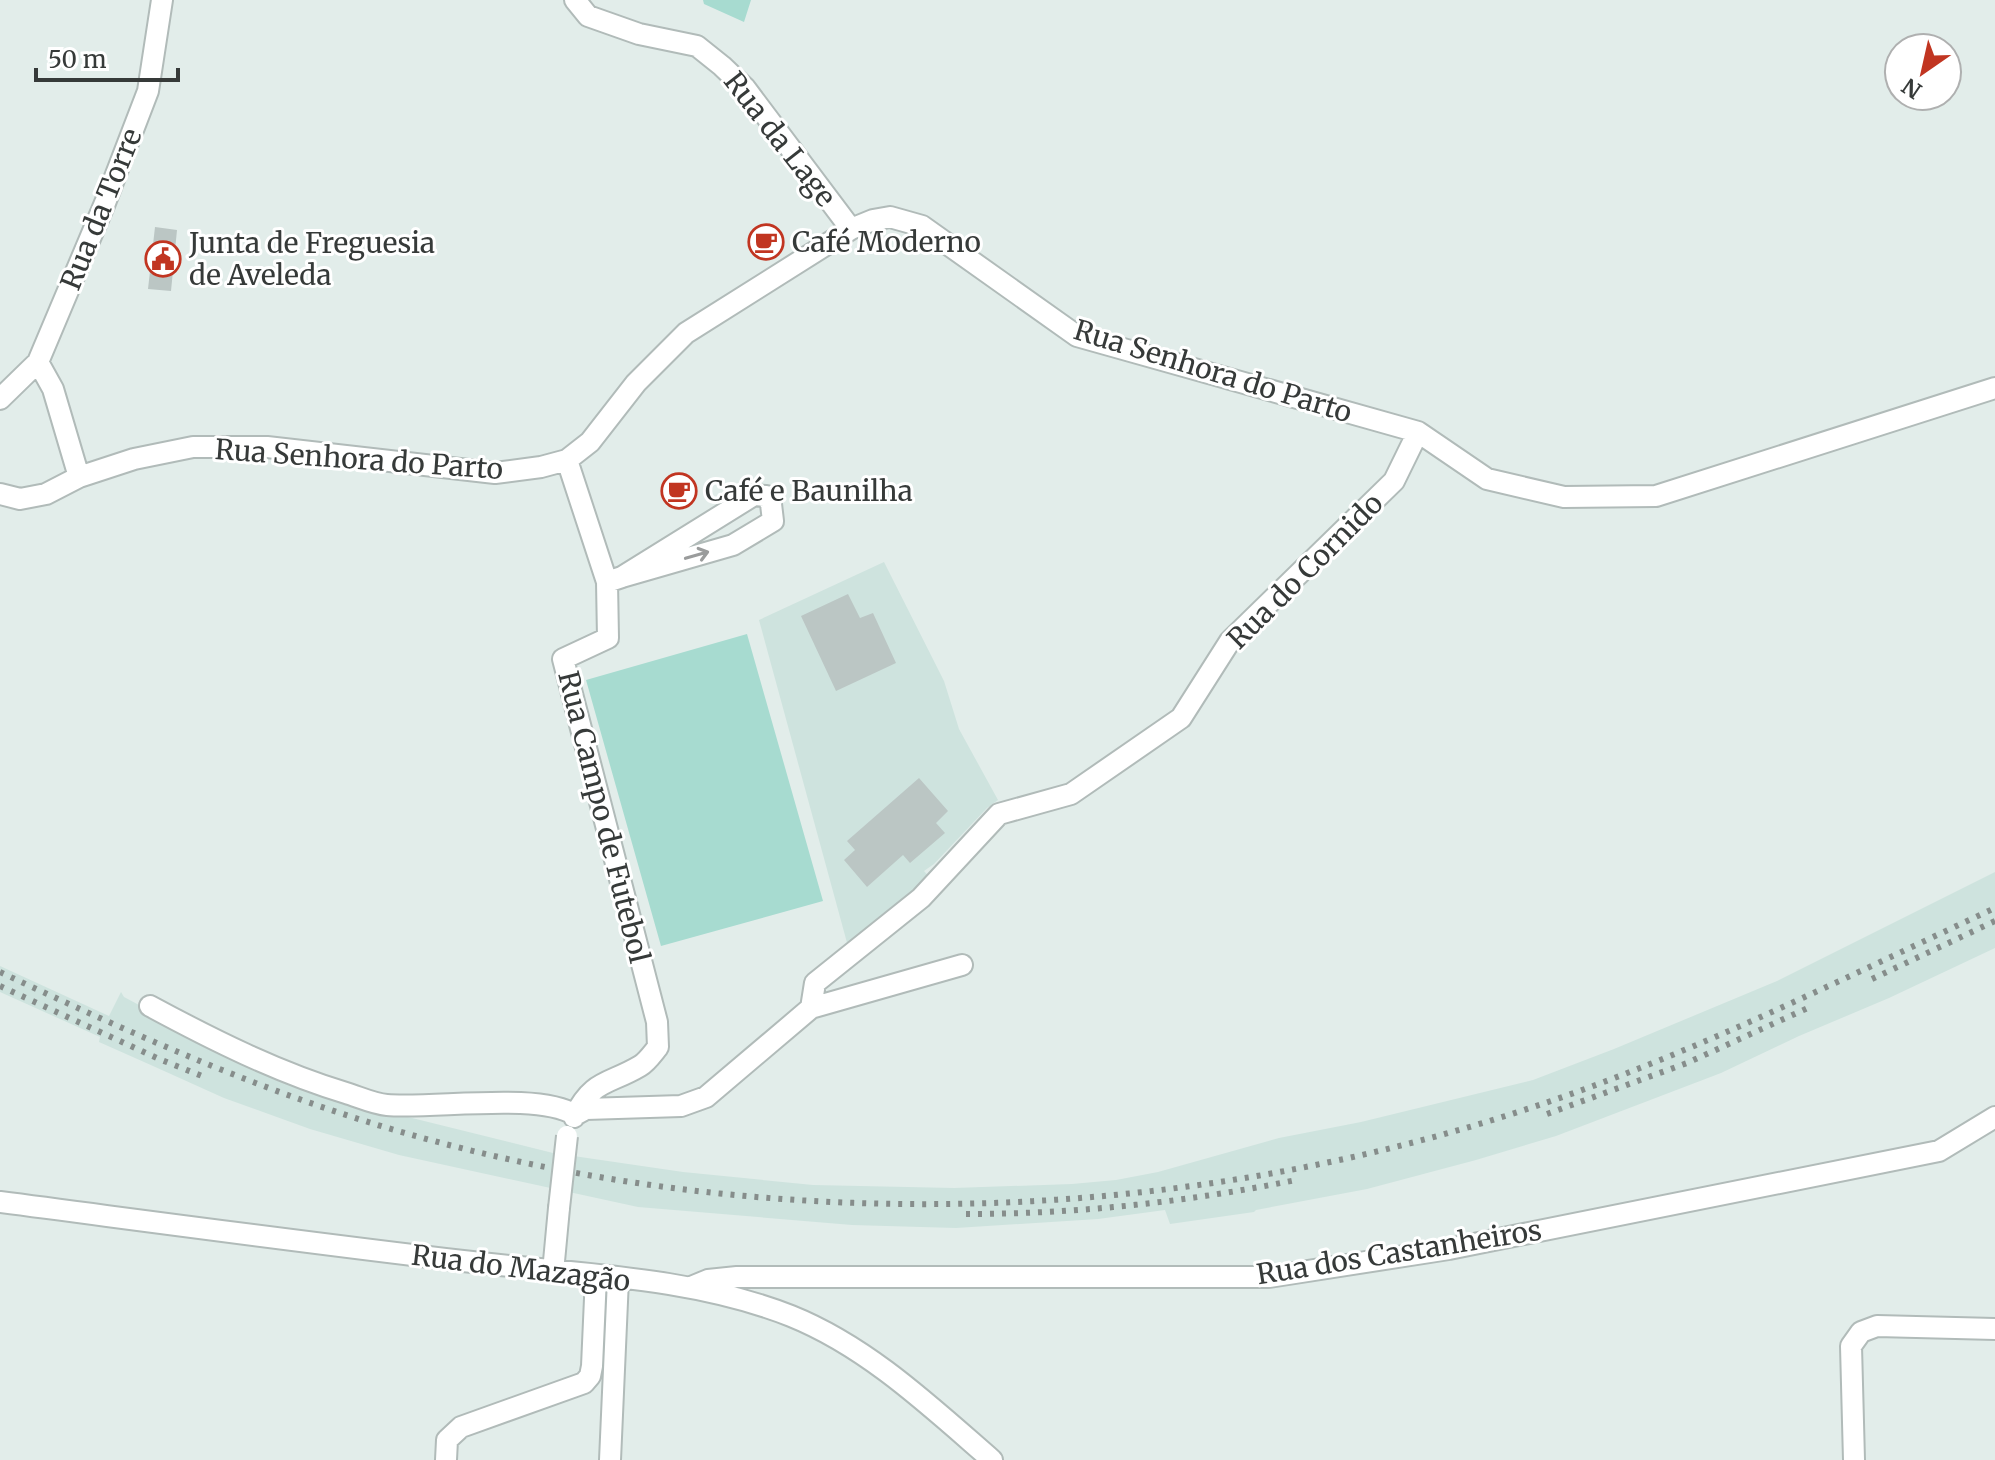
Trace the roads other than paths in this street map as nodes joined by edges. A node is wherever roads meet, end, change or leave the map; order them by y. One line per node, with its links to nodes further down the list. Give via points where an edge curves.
1 (162, 0): 4 (street, Rua da Torre, via 148,91)
2 (575, 0): 3 (street, Rua da Lage, via 588,16 697,46 722,66 745,88)
3 (851, 229): 7 (street, Rua Senhora do Parto, via 890,217 922,226 1077,336); 8 (street, Rua Senhora do Parto, via 686,333 636,383 590,442)
4 (38, 362): 6 (street, Rua da Torre); 9 (street, via 53,389)
5 (1995, 388): 7 (street, Rua Senhora do Parto, via 1656,496 1564,497 1487,479)
6 (0, 399)
7 (1418, 432): 14 (street, Rua do Cornido, via 1394,481 1230,641 1181,718 1071,794 999,814 921,898 815,983)
8 (567, 460): 9 (street, Rua Senhora do Parto, via 495,473 267,447 193,447); 11 (street, Rua Campo de Futebol)
9 (79, 477): 10 (street, Rua Senhora do Parto, via 46,494 20,499)
10 (0, 494)
11 (615, 580): 11 (street, one-way to 11, via 733,545 773,521 771,504 766,496 754,495); 15 (street, Rua Campo de Futebol, via 608,638 563,659 657,1022 658,1047 642,1065 585,1096)
12 (962, 965): 14 (street)
13 (150, 1006): 15 (street, Rua do Cornido, via 308,1081 386,1105 562,1107)
14 (811, 1008): 15 (street, Rua do Cornido, via 706,1097 681,1106 586,1109)
15 (575, 1115): 18 (street, bridge, via 567,1136)
16 (1995, 1117): 21 (street, Rua dos Castanheiros, via 1939,1151 1449,1249 1269,1277 737,1277)
17 (0, 1202): 18 (street, Rua do Mazagão)
18 (553, 1272): 19 (street, Rua do Mazagão)
19 (596, 1276): 20 (street, Rua do Mazagão); 23 (street, via 590,1376 584,1383 461,1427 447,1440)
20 (618, 1279): 21 (street, Rua do Mazagão); 24 (street)
21 (691, 1287): 25 (street, Rua do Mazagão, via 794,1317 851,1347)
22 (1995, 1329): 26 (street, via 1877,1326 1861,1332 1851,1346)
23 (446, 1460)
24 (610, 1460)
25 (992, 1460)
26 (1854, 1460)

